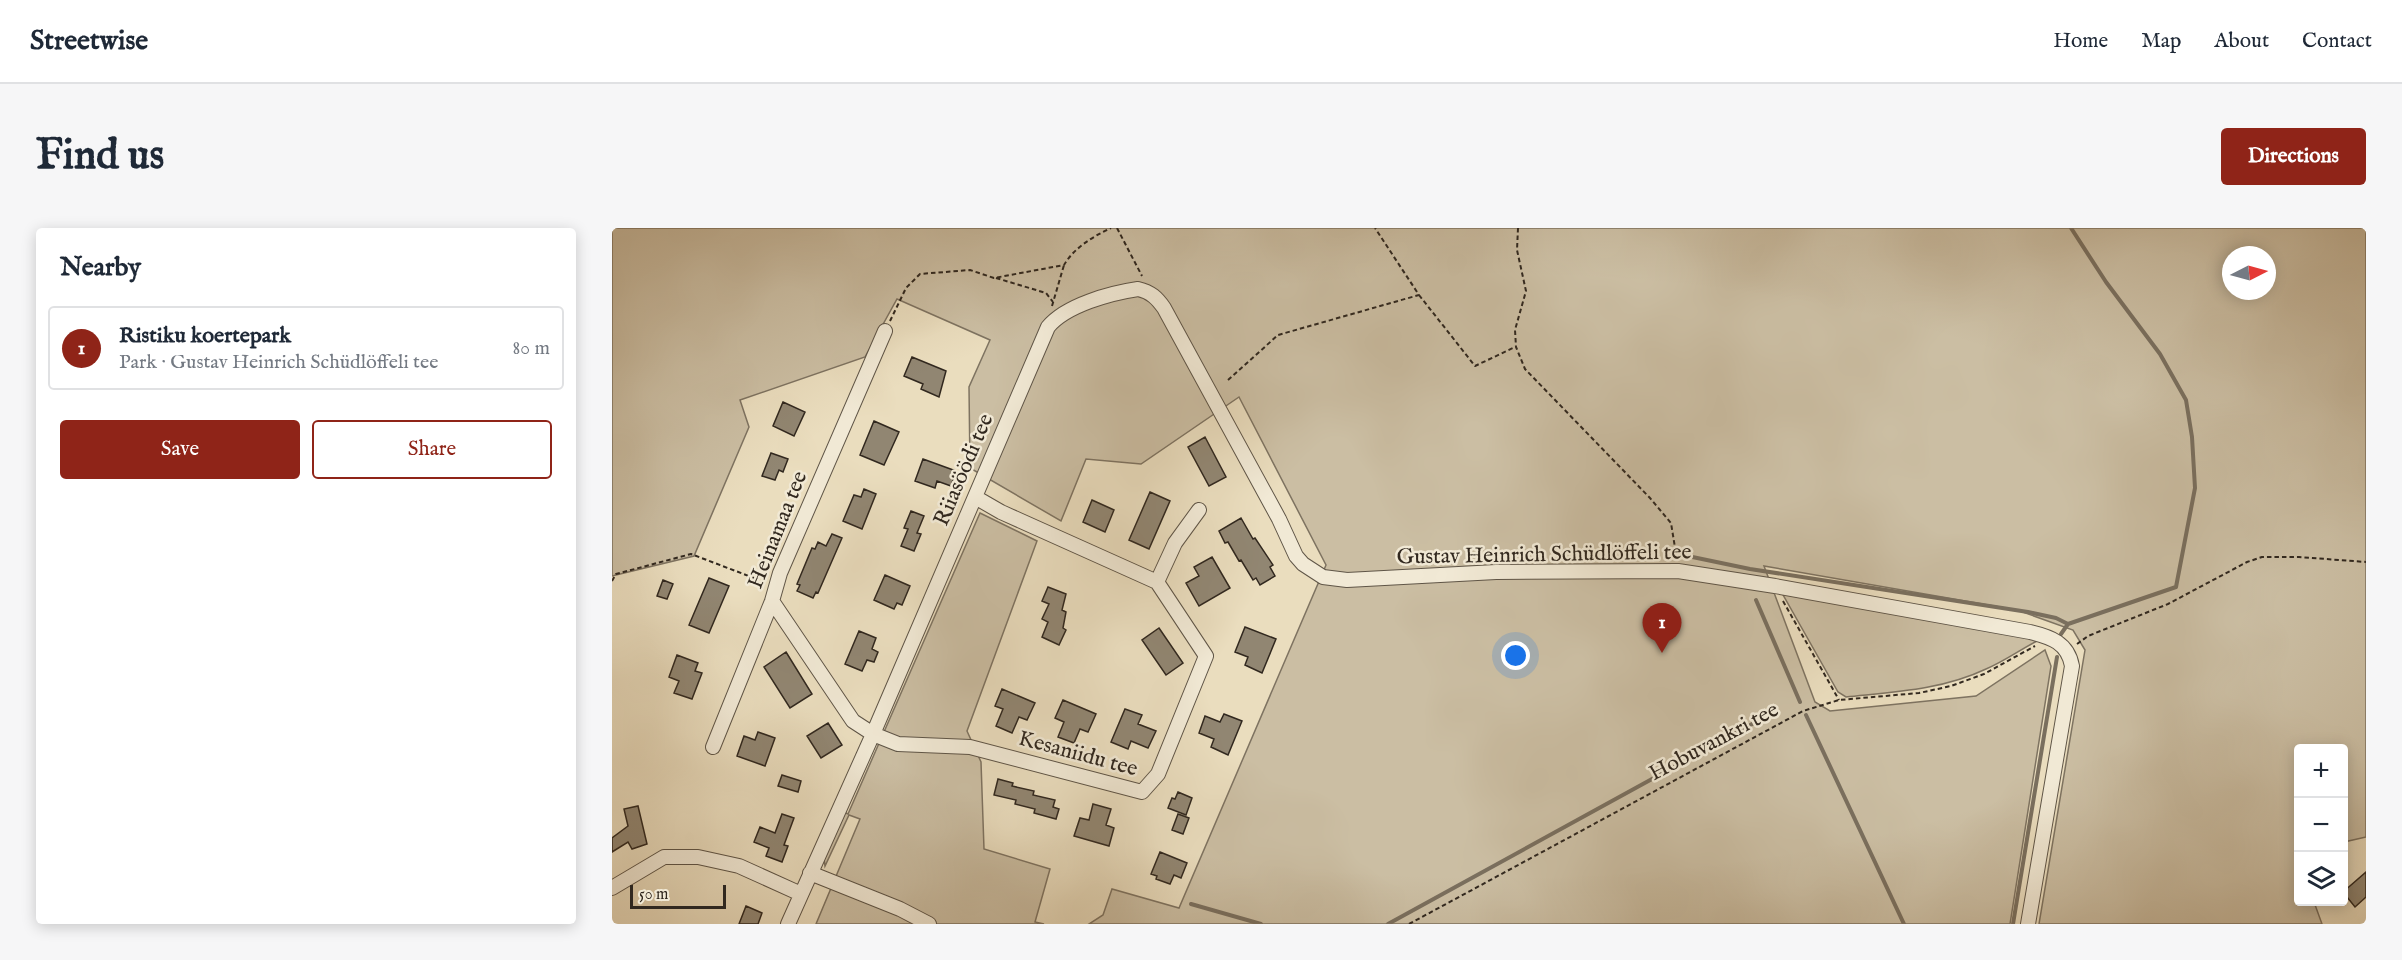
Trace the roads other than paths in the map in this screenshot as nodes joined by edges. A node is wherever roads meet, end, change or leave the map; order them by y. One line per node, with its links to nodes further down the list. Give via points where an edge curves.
1 (1151, 294): 3 (street, Riiasöödi tee, via 1128,291 1079,306 1053,321 1043,336); 14 (street, Gustav Heinrich Schüdlöffeli tee, via 1164,308 1296,555 1312,572 1330,580 1496,572 1678,571 2030,632 2067,649 2071,677)
2 (885, 331): 6 (street, Heinamaa tee, via 780,573)
3 (975, 497): 5 (street); 7 (street, Riiasöödi tee)
4 (1199, 510): 5 (street, via 1175,543)
5 (1157, 582): 7 (street, Kesaniidu tee, via 1206,656 1158,774 1142,792 970,747 898,744)
6 (772, 601): 7 (street, via 853,721); 8 (street, Heinamaa tee)
7 (873, 734): 9 (street, Riiasöödi tee)
8 (713, 747)
9 (810, 873): 11 (street, Riiasöödi tee); 13 (street)
10 (612, 888): 11 (street, via 664,857 688,857 739,866)
11 (801, 894): 12 (street, Riiasöödi tee)
12 (788, 924)
13 (929, 924)
14 (2028, 924)

